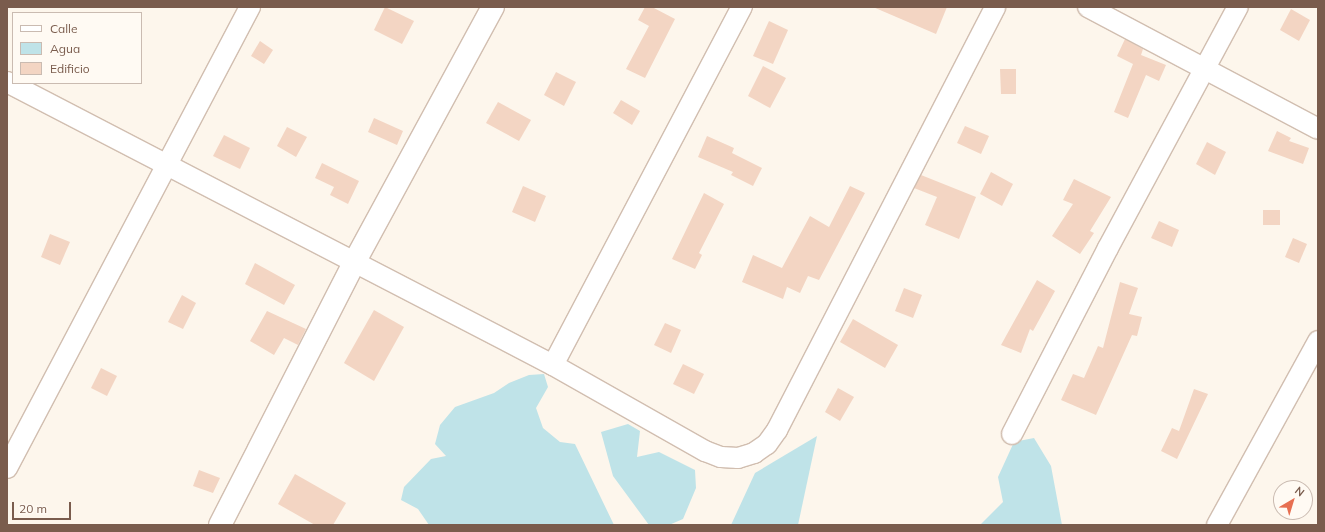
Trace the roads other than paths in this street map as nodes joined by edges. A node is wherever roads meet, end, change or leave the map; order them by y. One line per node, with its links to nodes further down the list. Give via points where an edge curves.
1 (250, 7): 10 (street)
2 (493, 7): 11 (street)
3 (742, 7): 13 (street)
4 (995, 7): 13 (street, via 777,430 767,444 754,453 721,457)
5 (1088, 7): 7 (street)
6 (1238, 7): 7 (street)
7 (1204, 69): 9 (street); 14 (street)
8 (7, 82): 10 (street)
9 (1318, 129)
10 (167, 164): 11 (street); 15 (street)
11 (355, 261): 13 (street); 16 (street)
12 (1318, 341): 17 (street)
13 (553, 365)
14 (1012, 434)
15 (7, 468)
16 (220, 525)
17 (1217, 525)

